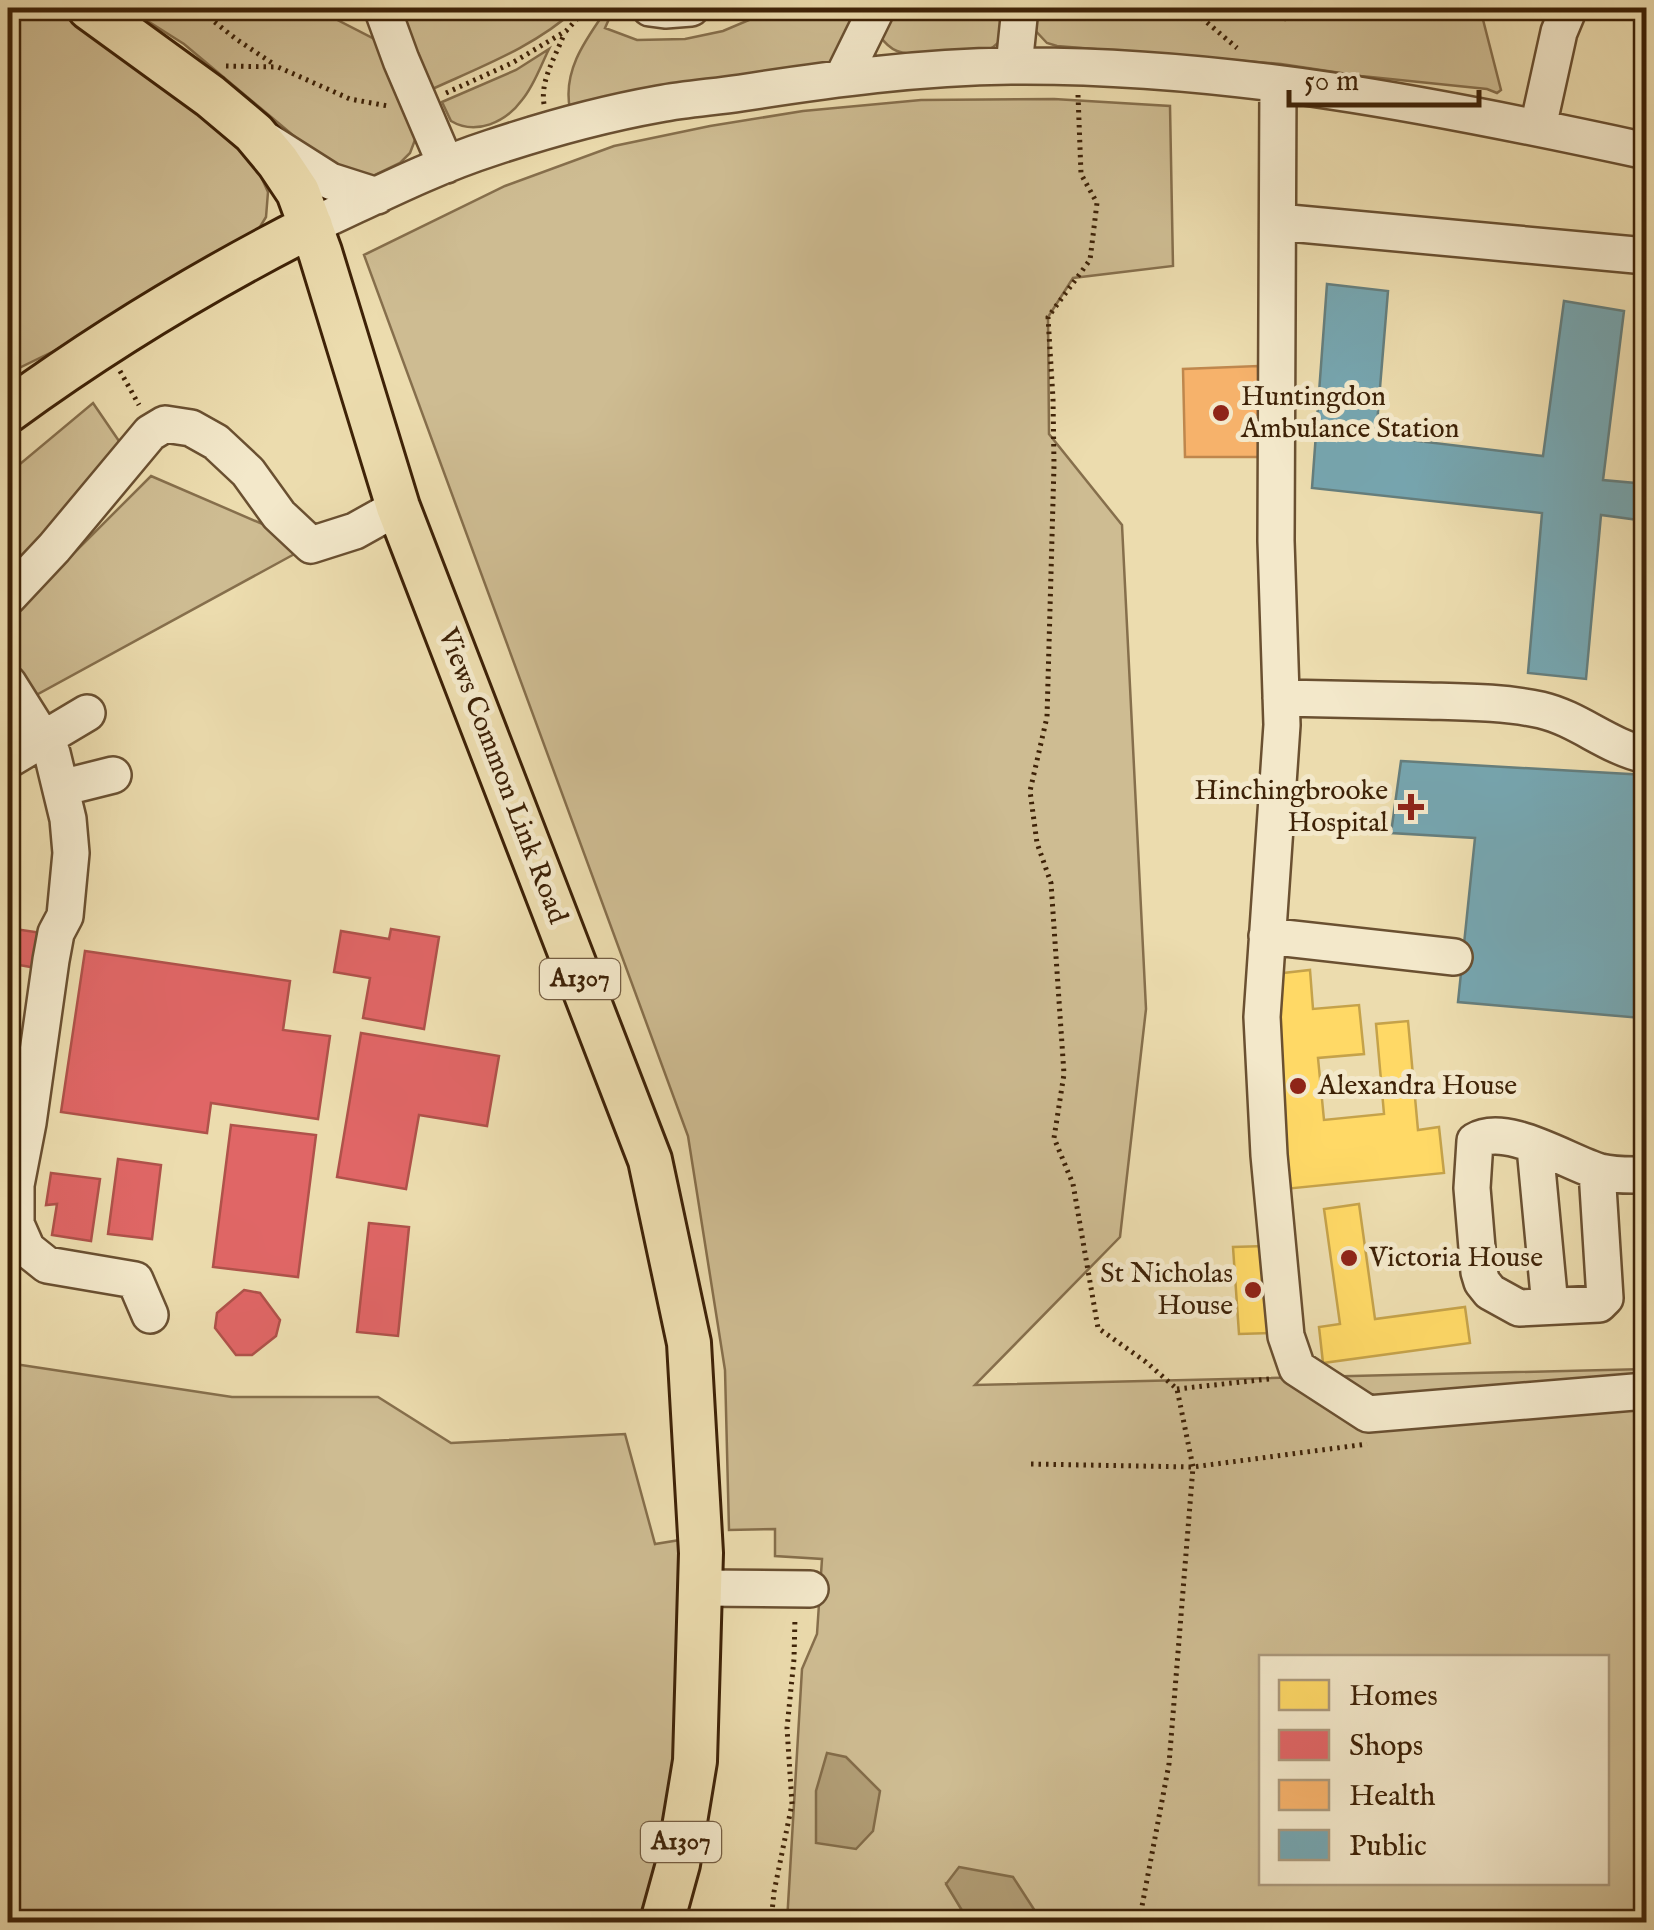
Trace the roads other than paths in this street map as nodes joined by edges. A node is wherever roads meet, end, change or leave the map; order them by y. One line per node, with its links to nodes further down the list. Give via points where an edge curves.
1 (89, 8): 12 (main road, A1307)
2 (382, 8): 14 (street)
3 (650, 8): 4 (street)
4 (691, 8)
5 (877, 8): 9 (street)
6 (1020, 8): 8 (street)
7 (1569, 8): 11 (street)
8 (1014, 66): 9 (street); 10 (street, via 1076,85 1146,71)
9 (843, 76): 14 (street, via 656,104)
10 (1278, 84): 11 (street); 16 (street)
11 (1538, 128): 13 (street)
12 (254, 133): 15 (street, via 330,180); 17 (main road, A1307, via 298,192)
13 (1646, 151)
14 (446, 165): 15 (street)
15 (378, 196): 17 (street)
16 (1278, 222): 18 (street); 25 (street)
17 (311, 226): 19 (main road, via 176,299); 22 (main road, Views Common Link Road / A1307)
18 (1646, 256)
19 (66, 369): 20 (main road); 21 (main road)
20 (8, 382)
21 (8, 411)
22 (398, 508): 23 (street, via 311,544 216,442 191,428 164,424); 40 (main road, Views Common Link Road / A1307, via 650,1160 689,1342)
23 (8, 597)
24 (8, 683): 27 (street)
25 (1282, 698): 28 (street, via 1542,710); 32 (street)
26 (86, 714): 27 (street)
27 (42, 738): 29 (street); 31 (street)
28 (1646, 755)
29 (8, 760)
30 (113, 775): 31 (street)
31 (60, 788): 38 (street, via 71,853 65,916 50,960 16,1184 16,1224 27,1248 46,1264 135,1280)
32 (1267, 936): 33 (street); 39 (street, via 1262,1017 1269,1155 1286,1336 1297,1368 1368,1414)
33 (1454, 957)
34 (1534, 1147): 35 (street); 37 (street); 37 (street, via 1516,1138 1475,1141 1473,1205 1482,1282 1519,1308)
35 (1597, 1171): 36 (street); 37 (street, via 1606,1298)
36 (1646, 1175)
37 (1550, 1306)
38 (150, 1315)
39 (1646, 1391)
40 (702, 1588): 41 (street); 42 (main road, Views Common Link Road / A1307, via 695,1761)
41 (803, 1589)
42 (662, 1922)

